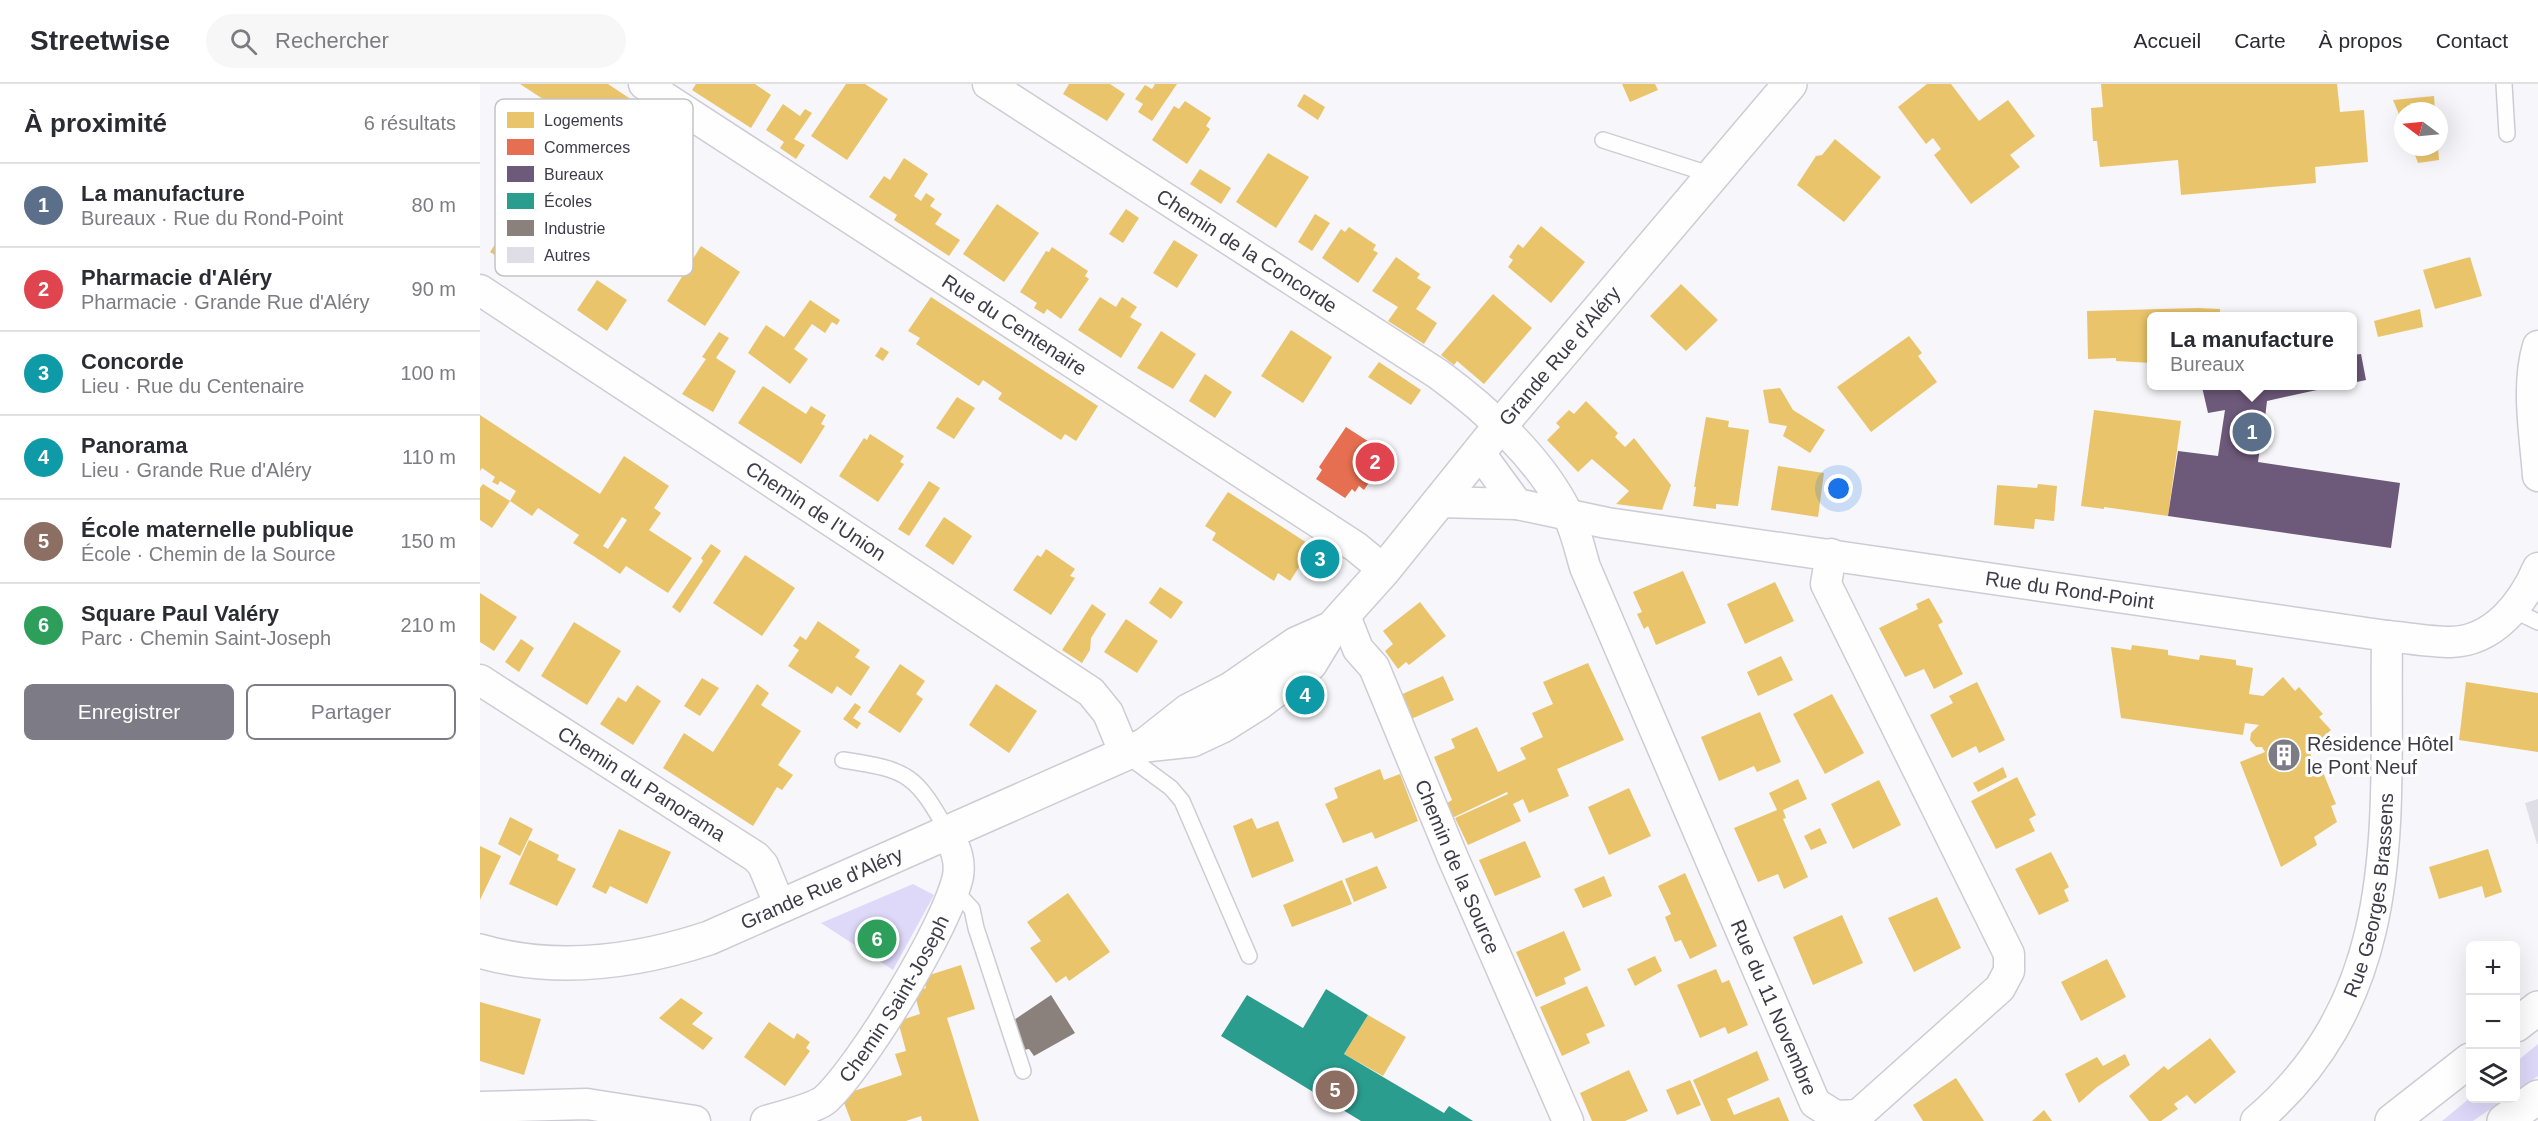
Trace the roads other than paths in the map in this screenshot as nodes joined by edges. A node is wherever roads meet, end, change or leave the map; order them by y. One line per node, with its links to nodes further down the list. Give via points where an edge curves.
1 (644, 84): 5 (street, Rue du Centenaire)
2 (988, 84): 12 (street, Chemin de la Concorde, via 1438,374)
3 (1790, 84): 9 (main road, Grande Rue d'Aléry)
4 (2504, 84): 7 (lane)
5 (667, 99)
6 (693, 116): 20 (street, Rue du Centenaire, via 1346,541)
7 (2507, 134)
8 (1603, 140): 9 (lane)
9 (1712, 175): 12 (main road, Grande Rue d'Aléry)
10 (480, 290): 25 (street, Chemin de l'Union, via 1091,692)
11 (2538, 346): 14 (street, via 2533,382)
12 (1500, 426): 13 (main road, Grande Rue d'Aléry); 17 (street, via 1527,453)
13 (1479, 452): 15 (main road, Grande Rue d'Aléry); 16 (street)
14 (2538, 476)
15 (1439, 502): 16 (street, Rue du Rond-Point); 20 (main road, Grande Rue d'Aléry)
16 (1517, 504): 17 (street, Rue du Rond-Point)
17 (1568, 514): 18 (street, Rue du Rond-Point, via 1624,526); 18 (street, Rue du 11 Novembre, via 1586,567 1815,1103 1836,1116 1858,1115 2000,988 2009,971 2009,954 1826,584)
18 (1831, 554): 23 (street, Rue du Rond-Point)
19 (2538, 568): 21 (street, Rue du Rond-Point, via 2528,591)
20 (1384, 570): 22 (main road, Grande Rue d'Aléry)
21 (2526, 616): 23 (street, Rue du Rond-Point, via 2453,642)
22 (1338, 622): 25 (main road, Grande Rue d'Aléry, via 1296,644 1232,689 1188,711); 41 (street, Chemin de la Source, via 1374,667)
23 (2387, 636): 42 (street, Rue Georges Brassens, via 2383,869 2372,934 2359,977 2314,1059 2286,1096)
24 (480, 680): 29 (street, Chemin du Panorama, via 756,857)
25 (1135, 750): 27 (main road, Grande Rue d'Aléry); 31 (lane, via 1182,801)
26 (843, 760): 27 (lane, via 889,767 912,780 925,792)
27 (948, 832): 28 (street, Chemin Saint-Joseph, via 958,854); 29 (main road, Grande Rue d'Aléry)
28 (954, 890): 35 (lane, via 972,909); 38 (street, Chemin Saint-Joseph, via 926,948)
29 (780, 906): 30 (main road, Grande Rue d'Aléry, via 709,938 646,956 562,962)
30 (480, 951)
31 (1249, 956)
32 (2538, 1008): 33 (main road)
33 (2520, 1022)
34 (2466, 1063): 43 (main road)
35 (1023, 1071)
36 (2538, 1097): 44 (main road)
37 (480, 1107): 39 (street, via 587,1104)
38 (829, 1111): 40 (street, Chemin Saint-Joseph)
39 (695, 1121)
40 (766, 1121)
41 (1568, 1121)
42 (2256, 1121)
43 (2392, 1121)
44 (2504, 1121)

